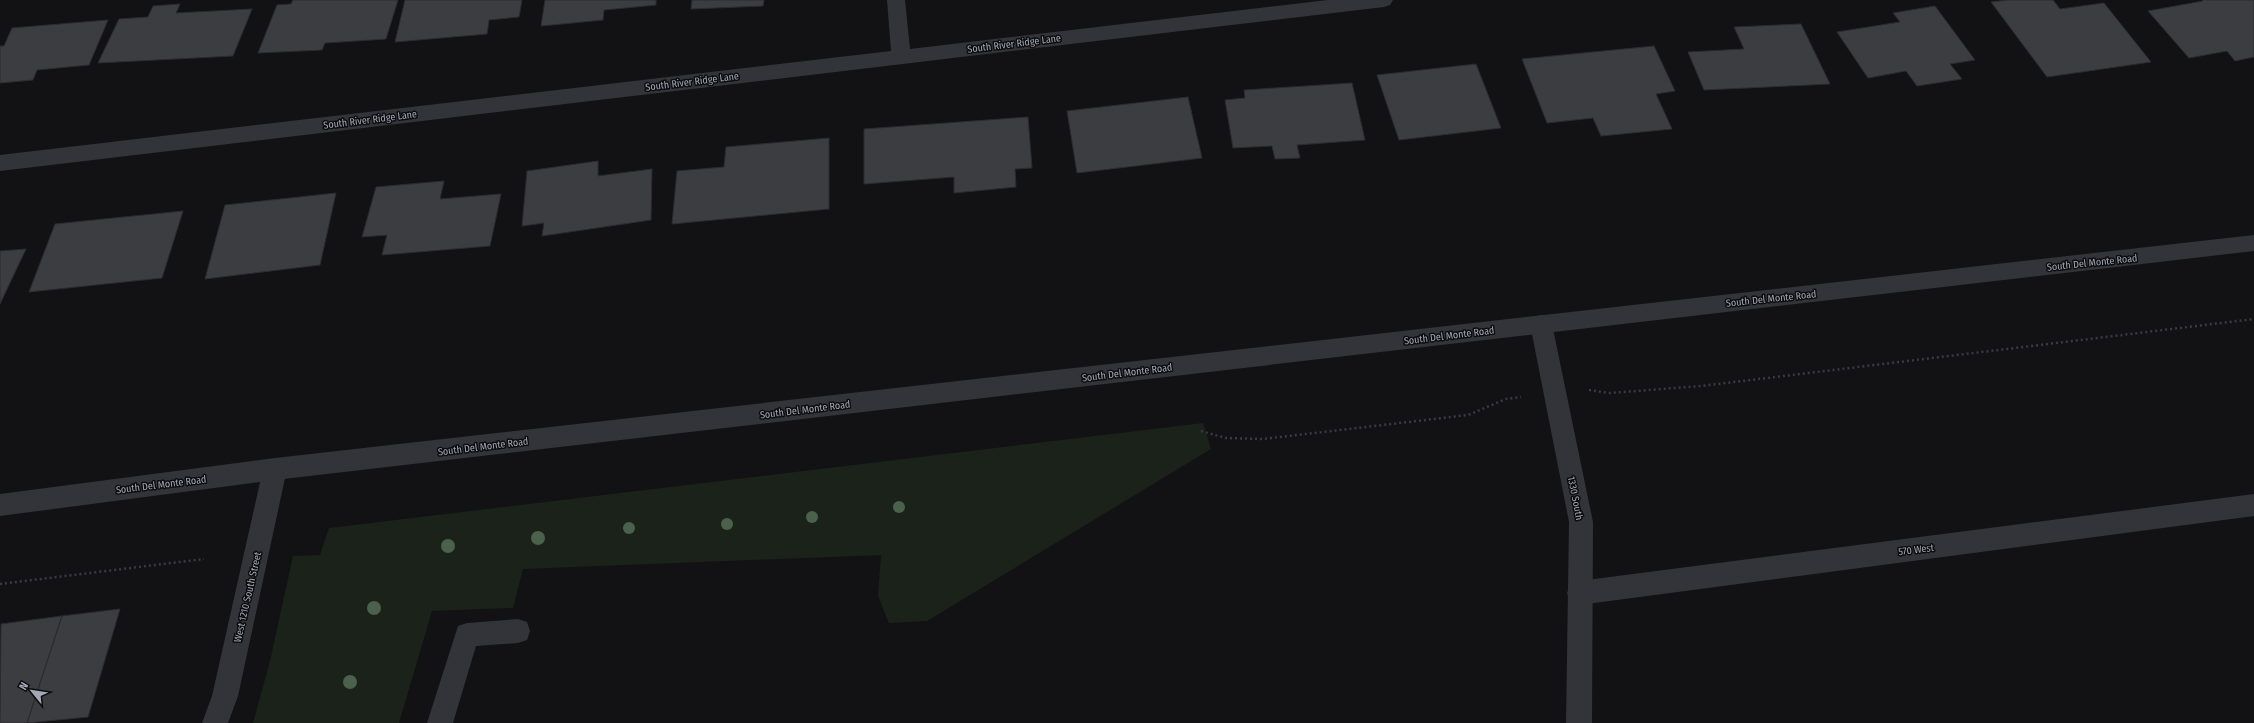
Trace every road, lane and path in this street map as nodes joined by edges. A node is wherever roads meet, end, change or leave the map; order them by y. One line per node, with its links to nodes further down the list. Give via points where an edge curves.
1 (896, 0): 3 (street)
2 (1384, 0): 3 (street, South River Ridge Lane)
3 (901, 57): 4 (street, South River Ridge Lane)
4 (0, 163)
5 (2254, 243): 7 (street, South Del Monte Road)
6 (2254, 319): 8 (path, via 1701,386 1610,393)
7 (1541, 324): 11 (street, South Del Monte Road); 16 (street, 1330 South, via 1581,522)
8 (1594, 389)
9 (1506, 399): 10 (path, via 1468,415 1262,439 1226,438)
10 (1201, 431)
11 (275, 469): 12 (street, South Del Monte Road); 18 (street, West 1210 South Street, via 225,696)
12 (0, 504)
13 (2254, 505): 16 (street, 570 West)
14 (204, 559): 15 (path)
15 (0, 584)
16 (1579, 593): 20 (street, 1330 South)
17 (518, 631): 19 (street, via 467,635)
18 (215, 723)
19 (440, 723)
20 (1579, 723)

